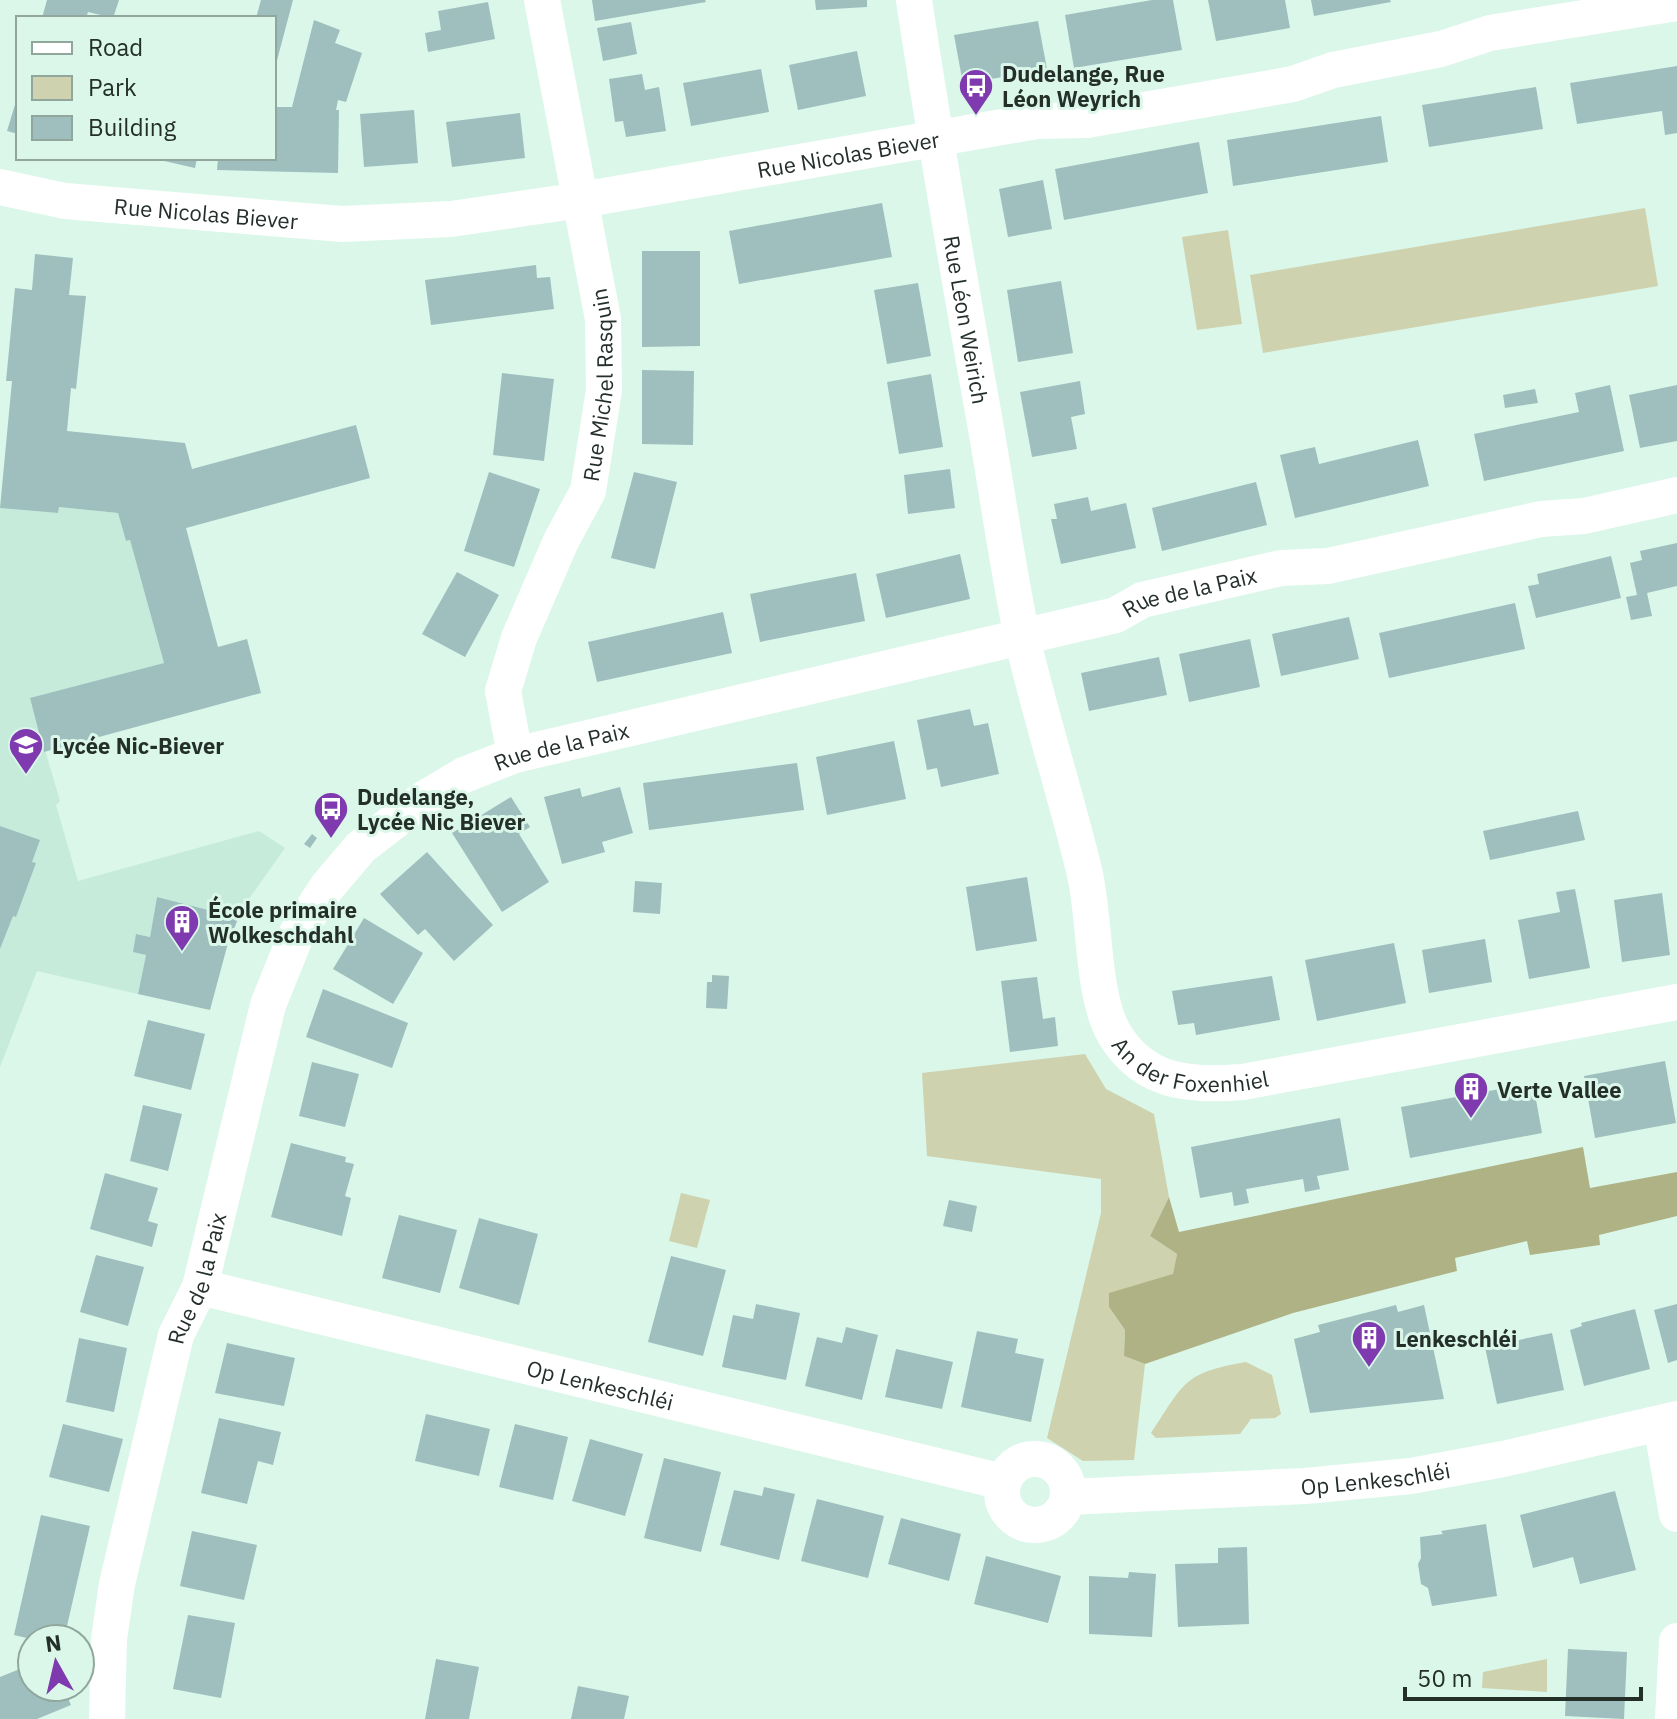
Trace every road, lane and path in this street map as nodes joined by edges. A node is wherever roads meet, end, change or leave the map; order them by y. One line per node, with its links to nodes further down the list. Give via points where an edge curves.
1 (542, 0): 6 (street, Rue Michel Rasquin)
2 (914, 0): 4 (street, Rue Léon Weirich)
3 (1677, 3): 4 (street, Rue Nicolas Biever, via 1490,33 1293,84 1087,120 1037,121)
4 (934, 138): 6 (street, Rue Nicolas Biever); 8 (street, Rue Léon Weirich)
5 (5, 189): 6 (street, Rue Nicolas Biever, via 65,201 342,224 451,219)
6 (581, 200): 9 (street, Rue Michel Rasquin, via 603,319 604,390 588,491 519,638 503,691)
7 (1677, 495): 8 (street, Rue de la Paix, via 1328,566 1281,568 1142,600 1116,615)
8 (1022, 637): 9 (street, Rue de la Paix); 10 (street, An der Foxenhiel, via 1085,874 1105,1016 1130,1055 1148,1068 1171,1080 1202,1085 1243,1082)
9 (515, 755): 11 (street, Rue de la Paix, via 443,787 361,847 297,933 268,1005)
10 (1677, 1002)
11 (200, 1287): 13 (street, Op Lenkeschléi); 17 (street, Rue de la Paix, via 176,1335 117,1584)
12 (1669, 1421): 14 (street, Op Lenkeschléi, via 1411,1476); 15 (street)
13 (1003, 1482): 14 (street, via 1023,1460 1044,1460 1060,1469); 14 (street, via 1001,1493 1009,1513 1028,1524 1058,1516)
14 (1068, 1497)
15 (1677, 1514)
16 (1677, 1641): 18 (street)
17 (107, 1719)
18 (1673, 1719)

